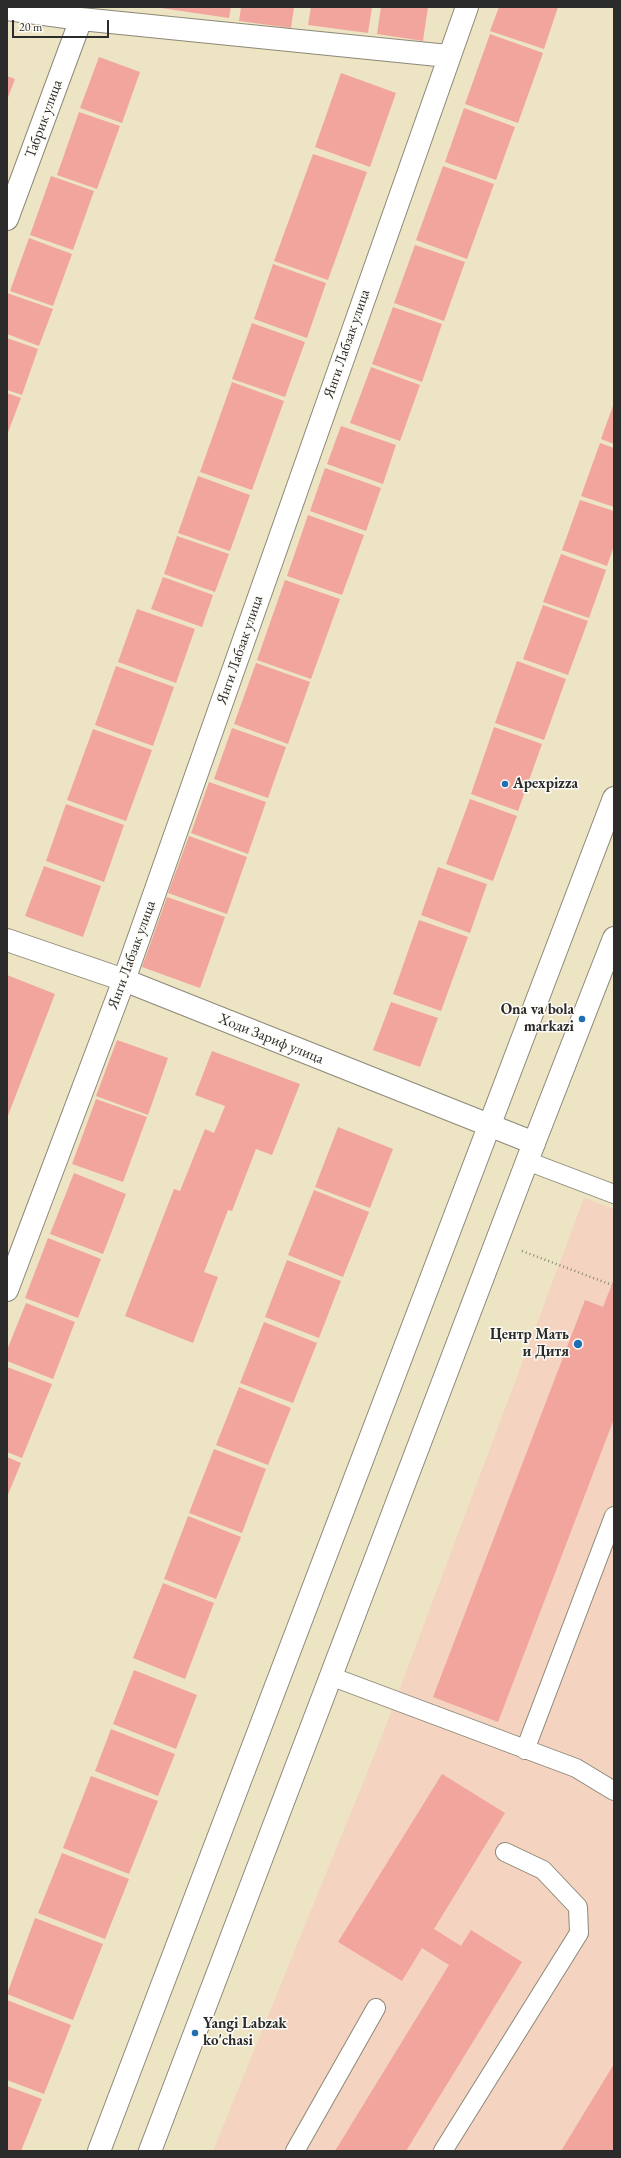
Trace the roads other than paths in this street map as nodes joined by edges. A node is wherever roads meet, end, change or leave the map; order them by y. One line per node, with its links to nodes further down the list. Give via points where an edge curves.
1 (467, 7): 4 (main road, Янги Лабзак улица)
2 (7, 9): 3 (main road)
3 (81, 19): 4 (main road); 5 (main road, Табрик улица)
4 (448, 56): 9 (main road, Янги Лабзак улица)
5 (7, 219)
6 (614, 798): 10 (main road)
7 (614, 938): 11 (main road)
8 (7, 940): 9 (main road, Ходи Зариф улица)
9 (124, 980): 10 (main road, Ходи Зариф улица); 13 (main road, Янги Лабзак улица)
10 (489, 1126): 11 (main road, Ходи Зариф улица); 20 (main road)
11 (530, 1152): 12 (lane); 15 (main road)
12 (614, 1194)
13 (7, 1290)
14 (614, 1516): 16 (lane)
15 (330, 1676): 16 (lane); 21 (main road)
16 (525, 1750): 17 (lane, via 576,1768)
17 (614, 1791)
18 (505, 1852): 23 (lane, via 543,1870 578,1907 579,1933)
19 (376, 2008): 22 (lane)
20 (99, 2151)
21 (150, 2151)
22 (295, 2151)
23 (443, 2151)

